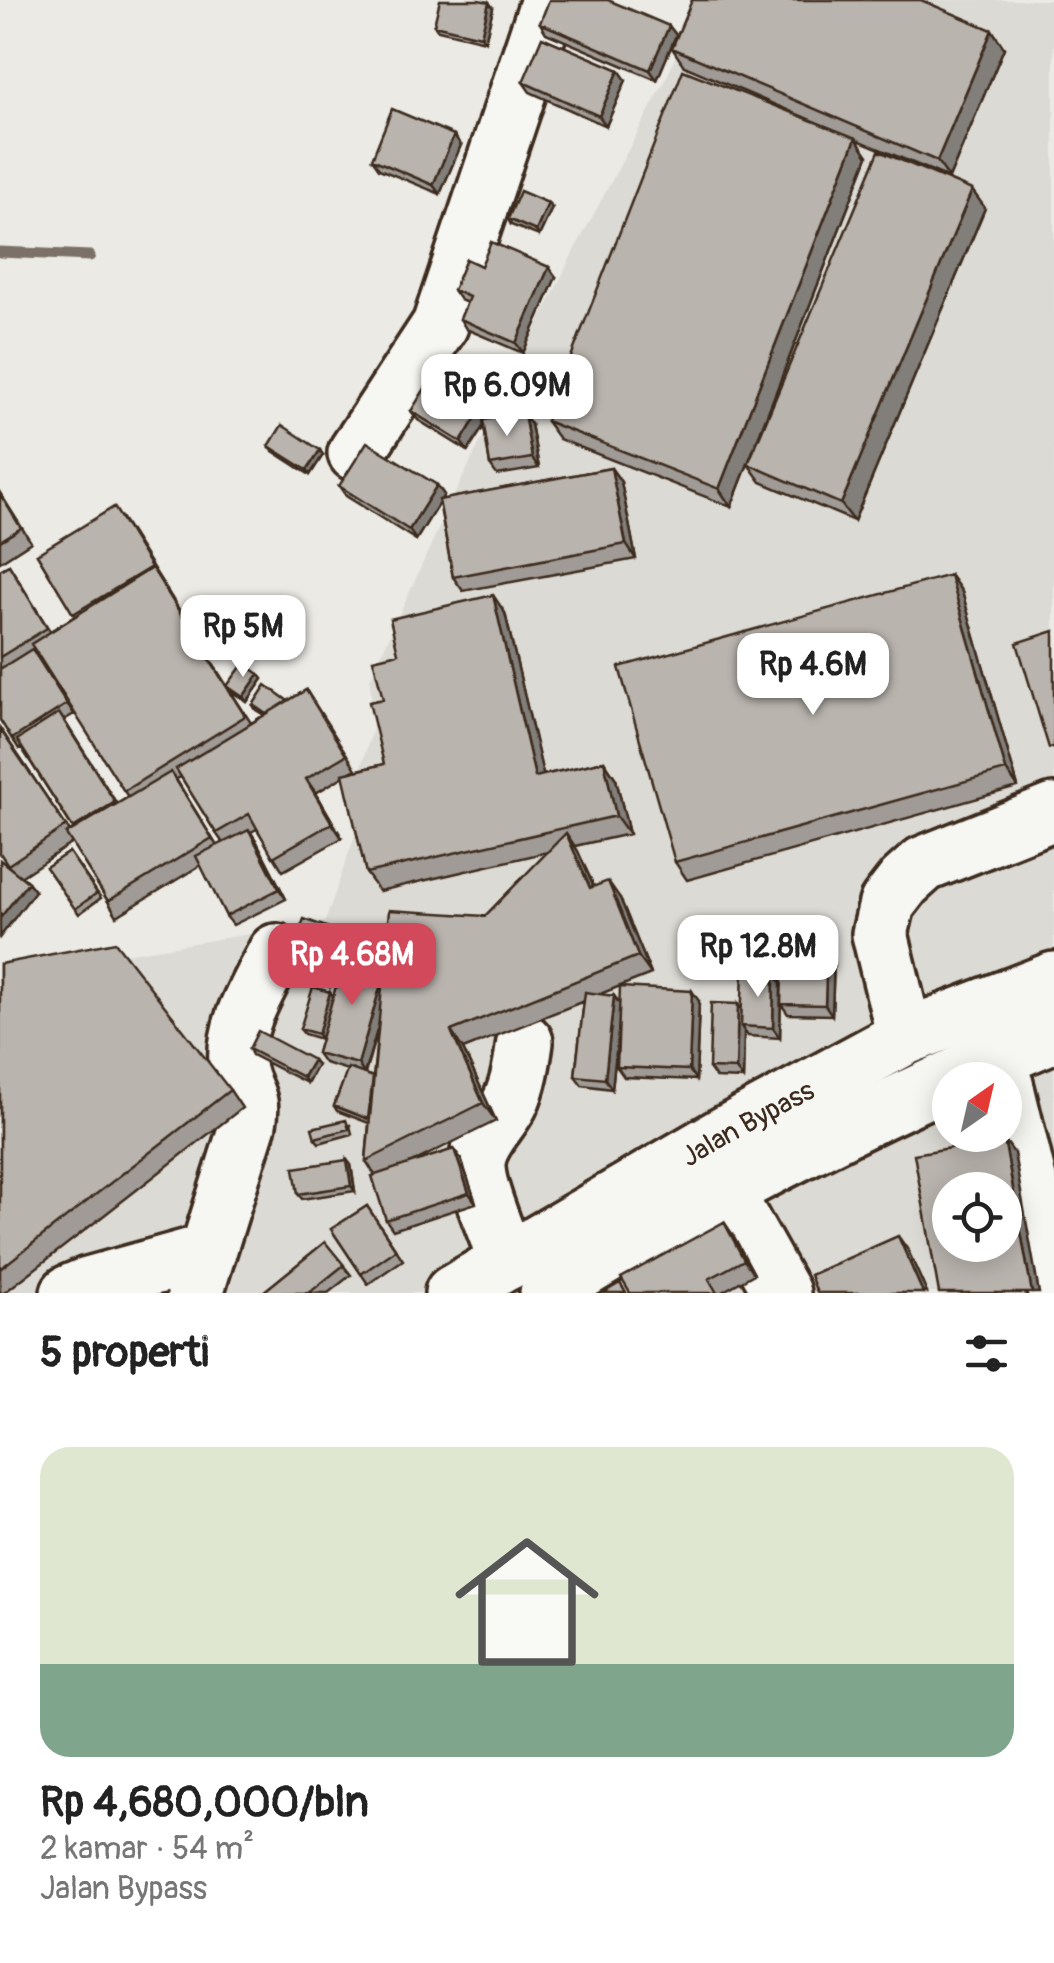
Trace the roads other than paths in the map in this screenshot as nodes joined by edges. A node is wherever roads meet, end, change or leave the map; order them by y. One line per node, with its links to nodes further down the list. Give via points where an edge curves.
1 (548, 0): 2 (main road, via 440,325)
2 (356, 453)
3 (1052, 821): 7 (main road, via 924,864 887,904 880,934)
4 (276, 952): 13 (main road, via 242,1020 238,1073 251,1108)
5 (1054, 980): 7 (main road, Jalan Bypass)
6 (1054, 1034): 9 (main road, Jalan Bypass)
7 (905, 1037): 14 (main road, Jalan Bypass, via 722,1136)
8 (525, 1042): 14 (main road, via 512,1099 477,1163 481,1188)
9 (1018, 1062)
10 (932, 1102): 12 (main road, Jalan Bypass, via 786,1159)
11 (1021, 1152): 15 (main road)
12 (725, 1191): 14 (main road, Jalan Bypass, via 595,1261); 18 (main road)
13 (201, 1273): 16 (main road, via 88,1285)
14 (528, 1277): 17 (main road, Jalan Bypass)
15 (1054, 1286)
16 (69, 1293)
17 (453, 1293)
18 (782, 1293)

